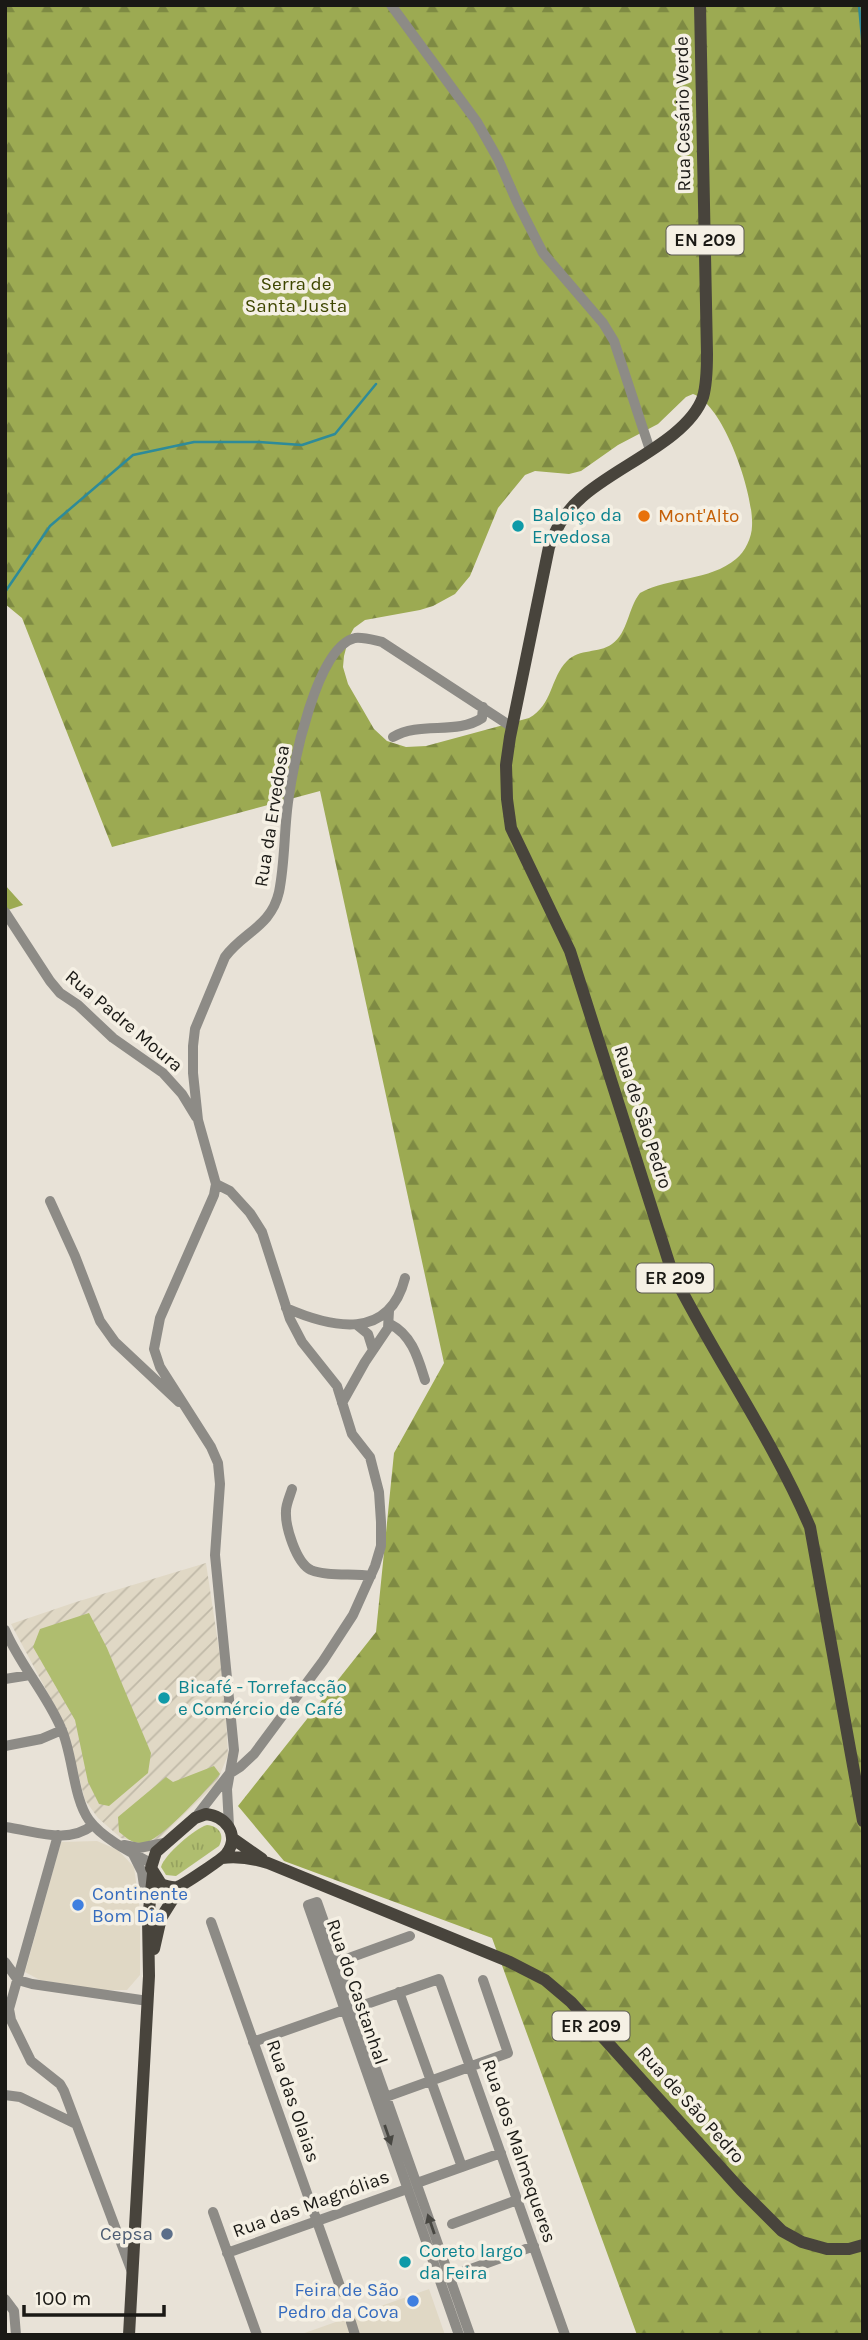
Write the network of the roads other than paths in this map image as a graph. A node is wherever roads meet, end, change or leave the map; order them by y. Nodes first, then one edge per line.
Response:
1 (391, 5) edge
2 (700, 5) edge
3 (650, 450) junction
4 (483, 707) junction
5 (514, 721) junction
6 (393, 737) dead end
7 (5, 912) edge
8 (198, 1121) junction
9 (216, 1184) junction
10 (50, 1201) dead end
11 (405, 1278) dead end
12 (286, 1308) junction
13 (389, 1311) junction
14 (390, 1324) junction
15 (357, 1325) junction
16 (373, 1350) junction
17 (425, 1380) dead end
18 (342, 1403) junction
19 (184, 1406) junction
20 (292, 1489) dead end
21 (371, 1576) junction
22 (5, 1630) edge
23 (30, 1675) junction
24 (5, 1679) edge
25 (62, 1730) junction
26 (5, 1746) edge
27 (229, 1774) junction
28 (195, 1818) junction
29 (863, 1821) edge
30 (93, 1825) junction
31 (5, 1827) edge
32 (231, 1832) junction
33 (58, 1835) junction
34 (167, 1842) junction
35 (119, 1844) junction
36 (132, 1853) junction
37 (222, 1858) junction
38 (268, 1863) junction
39 (152, 1868) junction
40 (181, 1886) junction
41 (148, 1919) junction
42 (211, 1922) dead end
43 (410, 1936) dead end
44 (5, 1962) edge
45 (338, 1962) junction
46 (149, 1976) junction
47 (18, 1980) junction
48 (483, 1980) dead end
49 (400, 1992) junction
50 (148, 2001) junction
51 (350, 2009) junction
52 (8, 2018) edge
53 (253, 2042) junction
54 (470, 2067) junction
55 (431, 2081) junction
56 (5, 2095) edge
57 (382, 2099) junction
58 (74, 2123) junction
59 (501, 2154) junction
60 (462, 2167) junction
61 (417, 2183) junction
62 (407, 2189) junction
63 (517, 2200) junction
64 (213, 2212) dead end
65 (317, 2221) junction
66 (453, 2224) dead end
67 (863, 2245) edge
68 (534, 2246) junction
69 (228, 2253) junction
70 (132, 2272) junction
71 (444, 2278) junction
72 (342, 2292) dead end
73 (5, 2298) edge
74 (351, 2322) dead end
75 (16, 2335) edge
76 (129, 2335) edge
77 (257, 2335) edge
78 (355, 2335) edge
79 (459, 2335) edge
80 (470, 2335) edge
81 (565, 2335) edge

1 - 3 street
2 - 3 main road, Rua Cesário Verde / EN 209
3 - 5 main road, Rua de São Pedro / EN 209
4 - 5 street, Rua da Ervedosa
4 - 6 street
4 - 8 street, Rua da Ervedosa
5 - 29 main road, Rua de São Pedro / ER 209
7 - 8 street, Rua Padre Moura
8 - 9 street, Rua da Ervedosa
9 - 12 street
9 - 19 street
10 - 19 street
11 - 13 street
12 - 15 street
12 - 18 street
13 - 14 street
13 - 15 street
14 - 16 street
14 - 17 street
15 - 16 street
16 - 18 street
18 - 21 street
19 - 27 street
20 - 21 street
21 - 27 street
22 - 23 street
23 - 24 street
23 - 25 street
25 - 26 street
25 - 30 street
27 - 28 street
27 - 32 street
28 - 32 main road, ER 209
28 - 34 main road
30 - 33 street
30 - 35 street
31 - 33 street
32 - 37 main road
32 - 38 main road, Rua de São Pedro / ER 209
33 - 47 street
34 - 35 street
34 - 39 main road
35 - 36 street
36 - 39 street
36 - 41 street
37 - 38 main road, Rua de São Pedro / ER 209
37 - 40 main road
38 - 67 main road, Rua de São Pedro / ER 209
39 - 40 main road
39 - 41 main road
40 - 46 main road
41 - 46 main road
42 - 53 street, Rua das Olaias
43 - 45 street
44 - 47 street
45 - 51 street, Rua do Castanhal
45 - 51 street, Rua do Castanhal
46 - 50 main road
47 - 50 street
47 - 52 street
48 - 54 street
49 - 51 street
49 - 54 street, Rua dos Malmequeres
49 - 55 street
50 - 70 main road
51 - 53 street
51 - 57 street, Rua do Castanhal
52 - 58 street
53 - 65 street, Rua das Olaias
54 - 55 street
54 - 59 street, Rua dos Malmequeres
55 - 57 street
55 - 60 street
56 - 58 street
57 - 61 street, Rua do Castanhal
57 -> 62 street, Rua do Castanhal
58 - 70 street
59 - 60 street
59 - 63 street, Rua dos Malmequeres
60 - 61 street
71 -> 61 street, Rua do Castanhal
62 - 65 street, Rua das Magnólias
62 - 71 street, Rua do Castanhal
63 - 66 street
63 - 68 street, Rua dos Malmequeres
64 - 69 street
65 - 69 street, Rua das Magnólias
65 - 72 street, Rua das Olaias
68 - 71 street
68 - 81 street, Rua dos Malmequeres
69 - 77 street
70 - 76 main road
71 - 79 street, Rua do Castanhal
71 - 80 street, Rua do Castanhal
73 - 75 street
74 - 78 street

